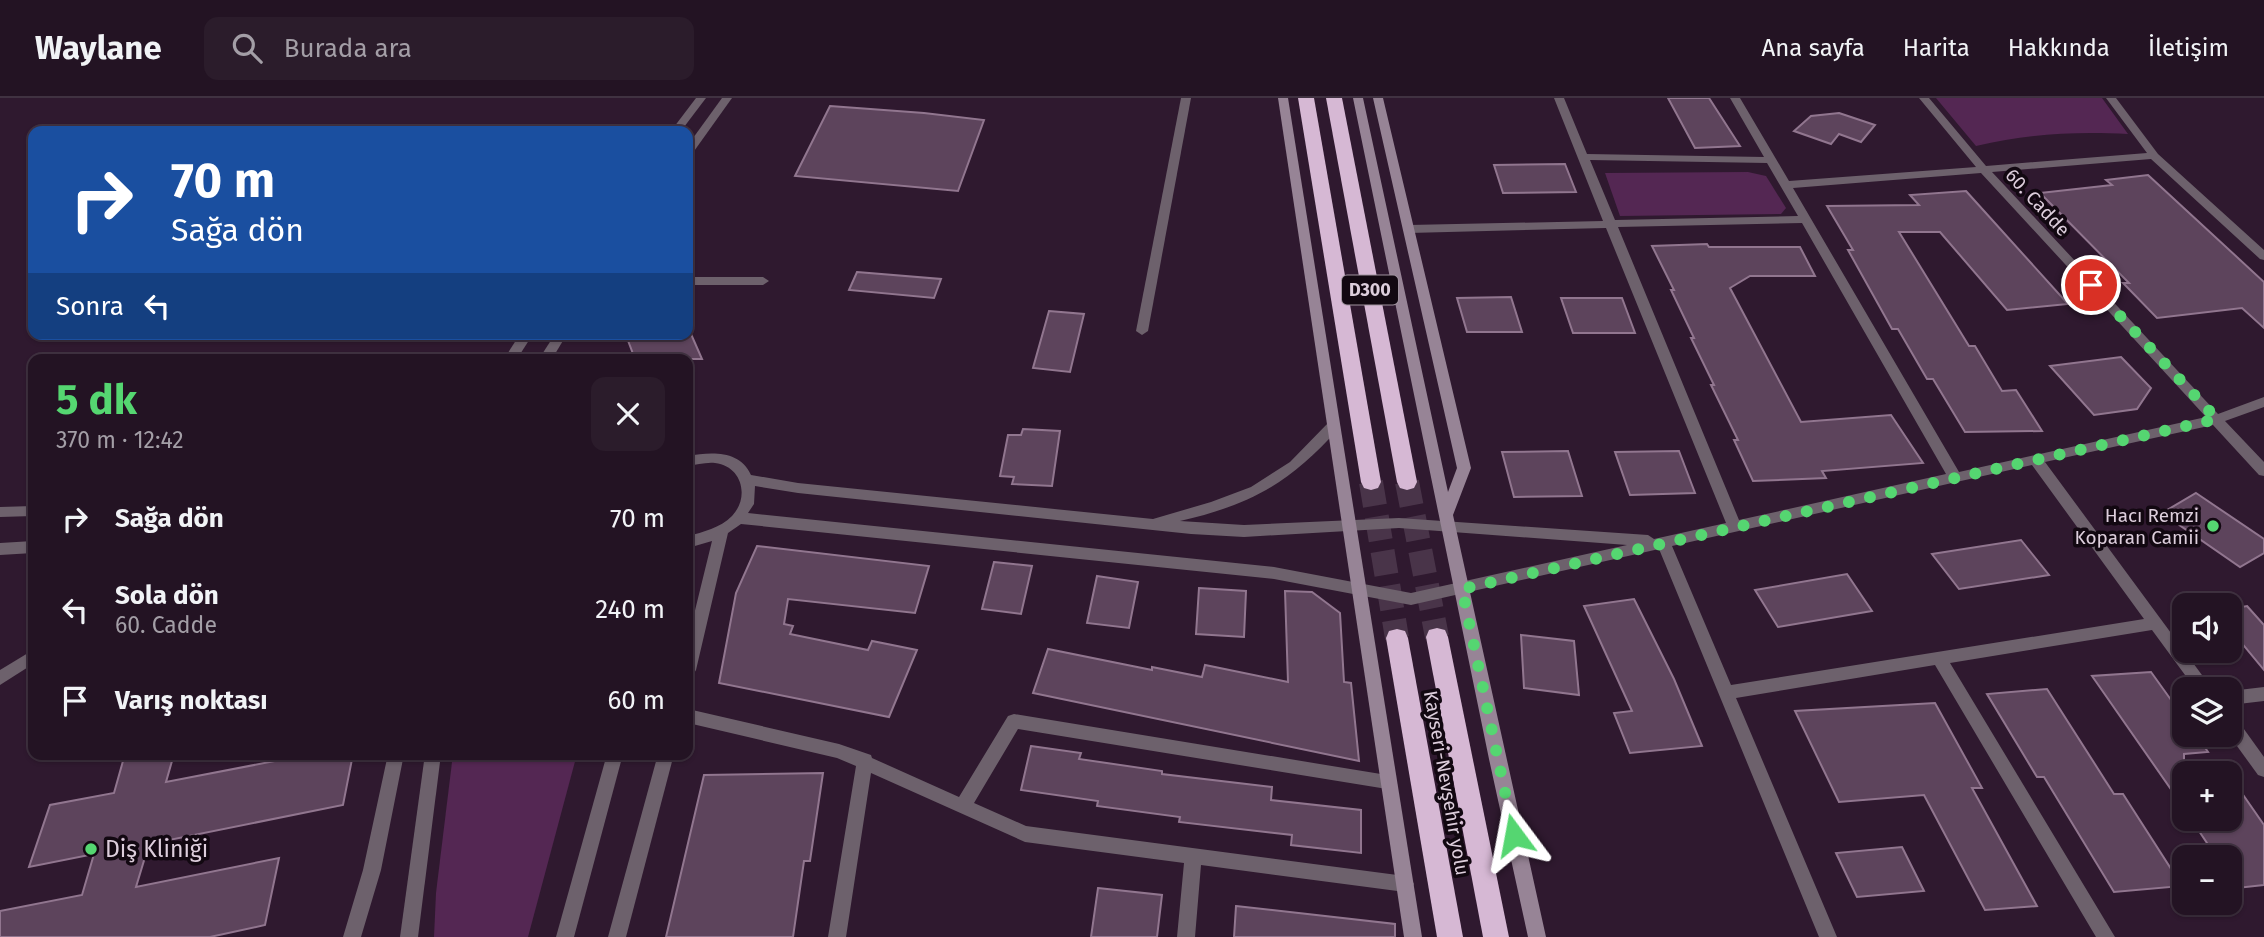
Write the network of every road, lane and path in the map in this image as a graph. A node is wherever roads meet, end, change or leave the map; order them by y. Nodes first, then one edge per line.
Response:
1 (701, 98) edge
2 (727, 98) edge
3 (1186, 98) edge
4 (1283, 98) edge
5 (1306, 98) edge
6 (1334, 98) edge
7 (1358, 98) edge
8 (1378, 98) edge
9 (1559, 98) edge
10 (1735, 98) edge
11 (1924, 98) edge
12 (2111, 98) edge
13 (680, 126) edge
14 (693, 145) edge
15 (2154, 156) junction
16 (1584, 158) junction
17 (1770, 160) junction
18 (1984, 170) junction
19 (1784, 185) junction
20 (1804, 219) junction
21 (1611, 223) junction
22 (1409, 229) junction
23 (2264, 256) edge
24 (693, 281) edge
25 (763, 281) dead end
26 (1142, 331) dead end
27 (2264, 402) edge
28 (2217, 419) junction
29 (1333, 426) junction
30 (2035, 459) junction
31 (693, 461) edge
32 (2264, 471) edge
33 (1955, 477) junction
34 (749, 480) junction
35 (1371, 482) tunnel mouth
36 (1407, 482) tunnel mouth
37 (28, 511) edge
38 (0, 512) edge
39 (739, 518) junction
40 (1447, 522) junction
41 (1143, 525) junction
42 (1349, 526) junction
43 (1734, 526) junction
44 (721, 532) junction
45 (693, 540) edge
46 (1663, 542) junction
47 (28, 547) edge
48 (0, 549) edge
49 (1358, 587) junction
50 (1462, 589) junction
51 (2156, 623) junction
52 (1397, 638) tunnel mouth
53 (1437, 638) tunnel mouth
54 (693, 649) edge
55 (1939, 658) junction
56 (28, 659) edge
57 (2195, 677) edge
58 (0, 678) edge
59 (1726, 693) junction
60 (2264, 694) edge
61 (2242, 697) edge
62 (693, 717) edge
63 (2242, 740) edge
64 (395, 760) edge
65 (432, 760) edge
66 (613, 760) edge
67 (664, 760) edge
68 (865, 760) junction
69 (2264, 770) edge
70 (1387, 782) junction
71 (962, 806) junction
72 (1193, 858) junction
73 (1405, 884) junction
74 (352, 937) edge
75 (409, 937) edge
76 (565, 937) edge
77 (617, 937) edge
78 (837, 937) edge
79 (1186, 937) edge
80 (1413, 937) edge
81 (1450, 937) edge
82 (1496, 937) edge
83 (1537, 937) edge
84 (1828, 937) edge
85 (2106, 937) edge

1 - 13 street
2 - 14 street
3 - 26 street
4 - 29 street
5 - 35 highway, D300
6 - 36 highway, D300
7 - 40 street
8 - 22 street
9 - 16 street
10 - 17 street
11 - 18 street, 60. Cadde
12 - 15 street
15 - 18 street
15 - 23 street
16 - 17 street
16 - 21 street
17 - 19 street
18 - 19 street
18 - 28 street, 60. Cadde
19 - 20 street
20 - 21 street
20 - 33 street
21 - 22 street
21 - 43 street
22 - 40 street
24 - 25 street
27 - 28 street
28 - 30 street
28 - 32 street, 60. Cadde
29 - 41 street
29 - 42 street
30 - 33 street
30 - 51 street
31 - 34 street
33 - 43 street
34 - 39 street
34 - 41 street
37 - 38 street
39 - 44 street
39 - 49 street
40 - 42 street
40 - 46 street
40 - 50 street
41 - 42 street
42 - 49 street
43 - 46 street
44 - 45 street
44 - 54 street
46 - 50 street
46 - 59 street
47 - 48 street
49 - 50 street
49 - 70 street
50 - 83 street
51 - 55 street
51 - 57 street
52 - 81 highway, Kayseri-Nevşehir yolu
53 - 82 highway, Kayseri-Nevşehir yolu
55 - 59 street
55 - 85 street
56 - 58 street
59 - 84 street
60 - 61 street
62 - 68 street
63 - 69 street
64 - 74 street
65 - 75 street
66 - 76 street
67 - 77 street
68 - 71 street
68 - 78 street
70 - 71 street
70 - 73 street
71 - 72 street
72 - 73 street
72 - 79 street
73 - 80 street

